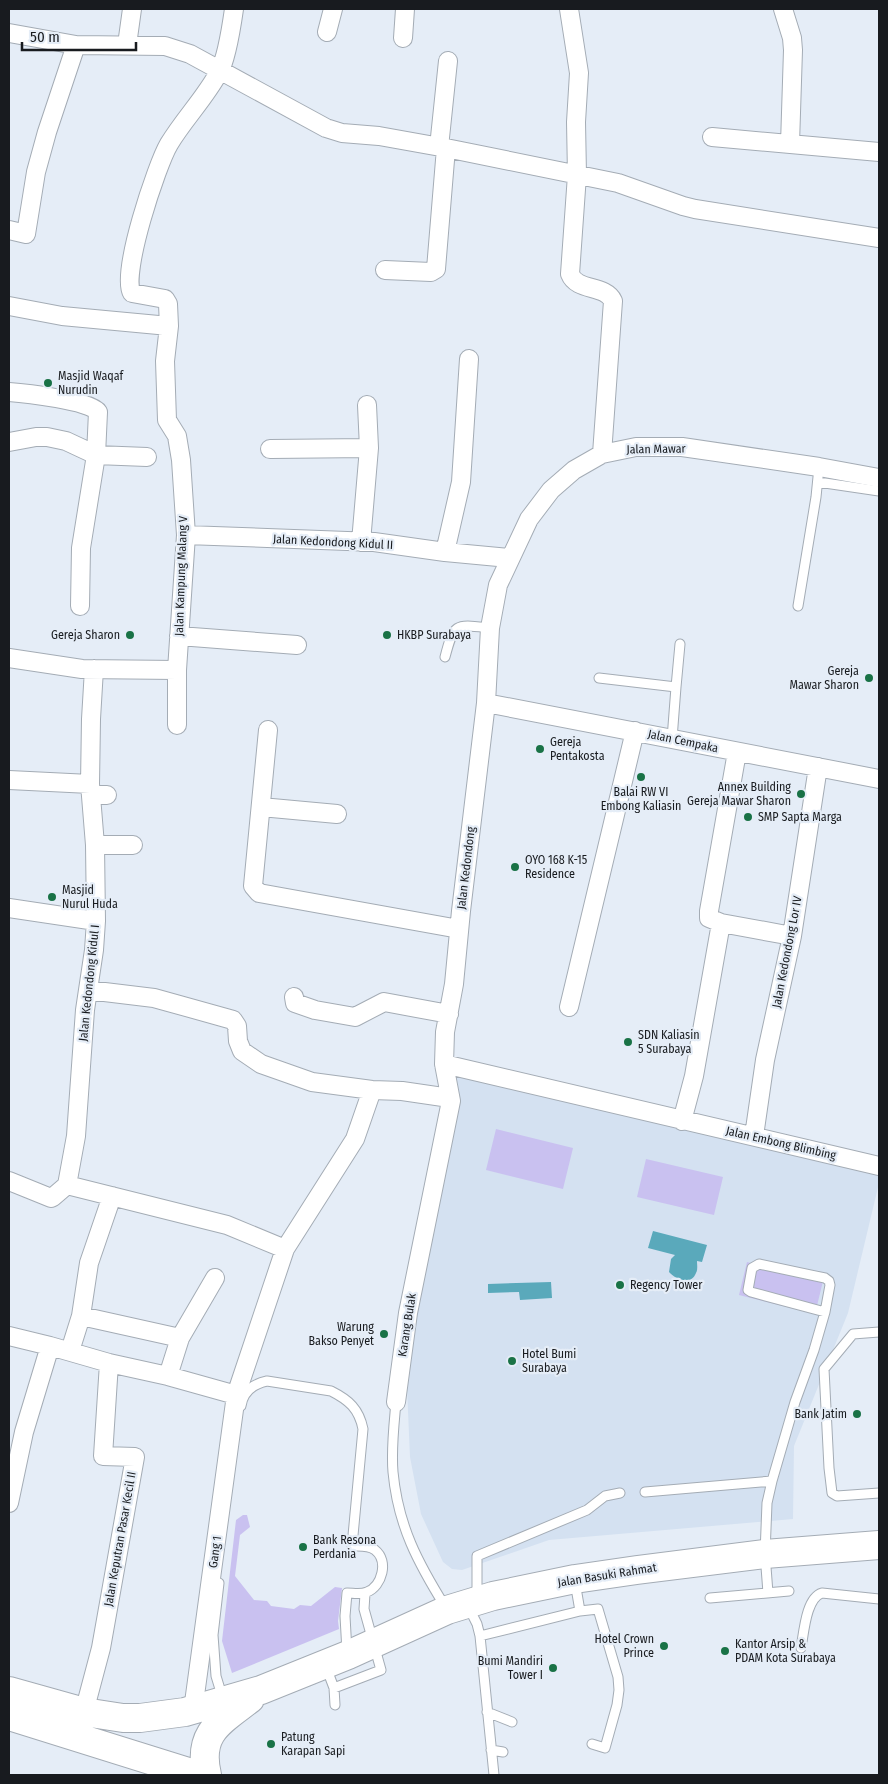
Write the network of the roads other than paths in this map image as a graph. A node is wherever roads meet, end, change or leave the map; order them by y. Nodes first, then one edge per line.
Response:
1 (132, 9) edge
2 (234, 9) edge
3 (333, 9) edge
4 (405, 9) edge
5 (569, 9) edge
6 (783, 9) edge
7 (327, 32) dead end
8 (9, 33) edge
9 (403, 38) dead end
10 (76, 45) junction
11 (127, 45) junction
12 (448, 61) dead end
13 (220, 70) junction
14 (712, 137) dead end
15 (790, 144) junction
16 (443, 148) junction
17 (879, 152) edge
18 (577, 174) junction
19 (17, 232) edge
20 (879, 238) edge
21 (385, 270) dead end
22 (9, 306) edge
23 (169, 326) junction
24 (468, 359) dead end
25 (9, 392) edge
26 (367, 405) dead end
27 (9, 442) edge
28 (369, 448) junction
29 (270, 449) dead end
30 (602, 454) junction
31 (96, 455) junction
32 (147, 457) dead end
33 (818, 475) junction
34 (879, 478) edge
35 (879, 491) edge
36 (186, 535) junction
37 (360, 542) junction
38 (446, 552) junction
39 (509, 558) junction
40 (80, 606) dead end
41 (798, 606) dead end
42 (490, 628) junction
43 (179, 636) junction
44 (680, 644) dead end
45 (298, 645) dead end
46 (445, 657) dead end
47 (9, 658) edge
48 (94, 669) junction
49 (177, 670) junction
50 (599, 678) dead end
51 (676, 687) junction
52 (486, 703) junction
53 (177, 725) dead end
54 (268, 730) dead end
55 (635, 731) junction
56 (672, 739) junction
57 (737, 752) junction
58 (818, 767) junction
59 (879, 779) edge
60 (9, 780) edge
61 (96, 791) junction
62 (261, 807) junction
63 (337, 814) dead end
64 (133, 844) dead end
65 (95, 845) junction
66 (9, 908) edge
67 (96, 921) junction
68 (722, 923) junction
69 (459, 929) junction
70 (792, 936) junction
71 (88, 990) junction
72 (294, 997) dead end
73 (568, 1007) dead end
74 (448, 1014) junction
75 (445, 1032) joint
76 (444, 1064) junction
77 (372, 1090) junction
78 (448, 1090) junction
79 (682, 1121) junction
80 (754, 1136) junction
81 (879, 1166) edge
82 (9, 1181) edge
83 (67, 1185) junction
84 (112, 1196) junction
85 (285, 1249) junction
86 (215, 1278) dead end
87 (825, 1312) junction
88 (81, 1316) junction
89 (879, 1332) edge
90 (9, 1336) edge
91 (180, 1338) junction
92 (50, 1346) junction
93 (70, 1352) junction
94 (109, 1363) junction
95 (168, 1376) junction
96 (236, 1395) junction
97 (396, 1402) joint
98 (772, 1481) junction
99 (644, 1492) dead end
100 (620, 1493) dead end
101 (879, 1494) edge
102 (9, 1502) edge
103 (879, 1545) edge
104 (765, 1554) junction
105 (575, 1579) junction
106 (789, 1591) dead end
107 (768, 1592) junction
108 (364, 1594) junction
109 (710, 1598) dead end
110 (879, 1599) edge
111 (463, 1605) junction
112 (580, 1611) junction
113 (480, 1636) junction
114 (373, 1643) junction
115 (801, 1648) dead end
116 (335, 1669) junction
117 (261, 1690) junction
118 (9, 1691) edge
119 (224, 1701) junction
120 (335, 1705) dead end
121 (193, 1710) junction
122 (84, 1712) junction
123 (487, 1712) junction
124 (9, 1716) edge
125 (512, 1722) dead end
126 (592, 1744) dead end
127 (491, 1750) junction
128 (502, 1752) dead end
129 (170, 1771) edge
130 (198, 1775) edge
131 (207, 1775) edge
132 (494, 1775) edge

1 - 11 street
2 - 13 street, Jalan Kampung Malang V
3 - 7 street
4 - 9 street
5 - 18 street
6 - 15 street
8 - 10 street
10 - 11 street
10 - 19 street
11 - 13 street
12 - 16 street
13 - 16 street
13 - 23 street, Jalan Kampung Malang V
14 - 15 street
15 - 17 street
16 - 18 street
16 - 21 street
18 - 20 street
18 - 30 street
22 - 23 street
23 - 36 street, Jalan Kampung Malang V
24 - 38 street
25 - 31 street
26 - 28 street
27 - 31 street
28 - 29 street
28 - 37 street
30 - 33 street, Jalan Mawar
30 - 39 street, Jalan Mawar
31 - 32 street
31 - 40 street
33 - 34 street, Jalan Mawar
33 - 35 lane
33 - 41 lane
36 - 37 street, Jalan Kedondong Kidul II
36 - 43 street, Jalan Kampung Malang V
37 - 38 street, Jalan Kedondong Kidul II
38 - 39 street, Jalan Kedondong Kidul II
39 - 42 street, Jalan Mawar
42 - 46 lane
42 - 52 street, Jalan Mawar
43 - 45 street
43 - 49 street, Jalan Kampung Malang V
44 - 51 lane
47 - 48 street
48 - 49 street
48 - 61 street, Jalan Kedondong Kidul I
49 - 53 street, Jalan Kampung Malang V
50 - 51 lane
51 - 56 lane
52 - 55 street, Jalan Cempaka
52 - 69 street, Jalan Kedondong
54 - 62 street
55 - 56 street, Jalan Cempaka
55 - 73 street
56 - 57 street, Jalan Cempaka
57 - 58 street, Jalan Cempaka
57 - 68 street
58 - 59 street, Jalan Cempaka
58 - 70 street, Jalan Kedondong Lor IV
60 - 61 street
61 - 65 street, Jalan Kedondong Kidul I
62 - 63 street
62 - 69 street
64 - 65 street
65 - 67 street, Jalan Kedondong Kidul I
66 - 67 street
67 - 71 street, Jalan Kedondong Kidul I
68 - 70 street
68 - 79 street
69 - 74 street, Jalan Kedondong
70 - 80 street, Jalan Kedondong Lor IV
71 - 77 street
71 - 83 street, Jalan Kedondong Kidul I
72 - 74 street
74 - 75 street, Jalan Kedondong
75 - 76 street, Karang Bulak
76 - 78 street, Karang Bulak
76 - 79 street, Jalan Embong Blimbing
77 - 78 street
77 - 85 street, Gang 1
78 - 97 street, Karang Bulak
79 - 80 street, Jalan Embong Blimbing
80 - 81 street, Jalan Embong Blimbing
82 - 83 street
83 - 84 street
84 - 85 street
84 - 88 street
85 - 96 street, Gang 1
86 - 91 street
87 - 87 lane
87 - 98 lane
88 - 91 street
88 - 93 street
89 - 101 lane
90 - 92 street
91 - 95 street
92 - 93 street
92 - 102 street
93 - 94 street
94 - 95 street
94 - 122 street, Jalan Keputran Pasar Kecil II
95 - 96 street
96 - 121 street, Gang 1
97 - 111 lane, Karang Bulak
98 - 99 lane
98 - 104 lane
100 - 111 lane
103 - 104 main road, Jalan Basuki Rahmat
104 - 105 main road, Jalan Basuki Rahmat
104 - 107 lane
105 - 111 main road, Jalan Basuki Rahmat
105 - 112 lane
106 - 107 lane
107 - 109 lane
108 - 114 lane
108 - 116 lane
108 - 119 lane
110 - 115 lane
111 - 113 lane, Karang Bulak
111 - 114 main road, Jalan Basuki Rahmat
112 - 113 lane
112 - 126 lane
113 - 123 lane, Karang Bulak
114 - 116 main road, Jalan Basuki Rahmat
114 - 116 lane
116 - 117 main road, Jalan Basuki Rahmat
116 - 120 lane
117 - 119 main road
117 - 131 main road
118 - 122 main road
119 - 121 main road
121 - 122 main road
123 - 125 lane
123 - 127 lane, Karang Bulak
124 - 129 main road
127 - 128 lane
127 - 132 lane, Karang Bulak
129 - 130 main road

